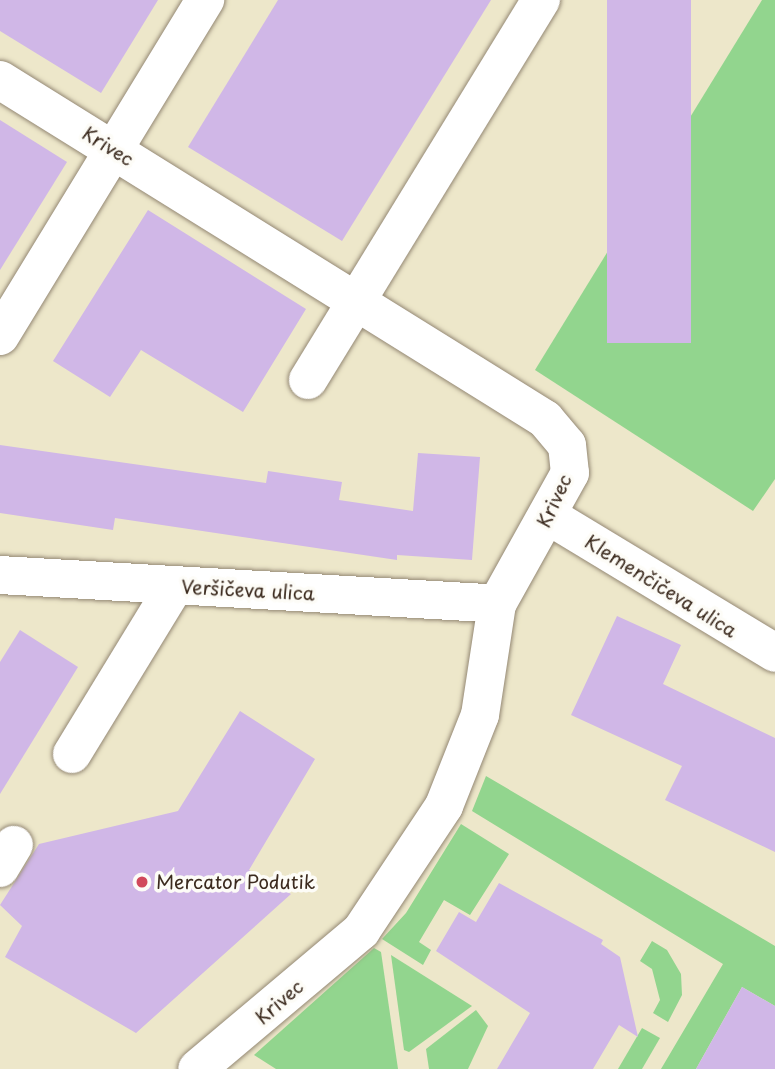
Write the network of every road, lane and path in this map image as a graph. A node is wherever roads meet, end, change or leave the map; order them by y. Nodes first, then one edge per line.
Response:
1 (205, 0) edge
2 (541, 0) edge
3 (0, 80) edge
4 (114, 149) junction
5 (358, 301) junction
6 (0, 336) edge
7 (308, 380) dead end
8 (549, 516) junction
9 (0, 575) edge
10 (174, 587) junction
11 (497, 604) junction
12 (775, 653) edge
13 (72, 754) dead end
14 (197, 1069) edge

1 - 4 street
2 - 5 street
3 - 4 street, Krivec
4 - 5 street, Krivec
4 - 6 street
5 - 7 street
5 - 8 street, Krivec
8 - 11 street, Krivec
8 - 12 street, Klemenčičeva ulica
9 - 10 street, Veršičeva ulica
10 - 11 street, Veršičeva ulica
10 - 13 street
11 - 14 street, Krivec

